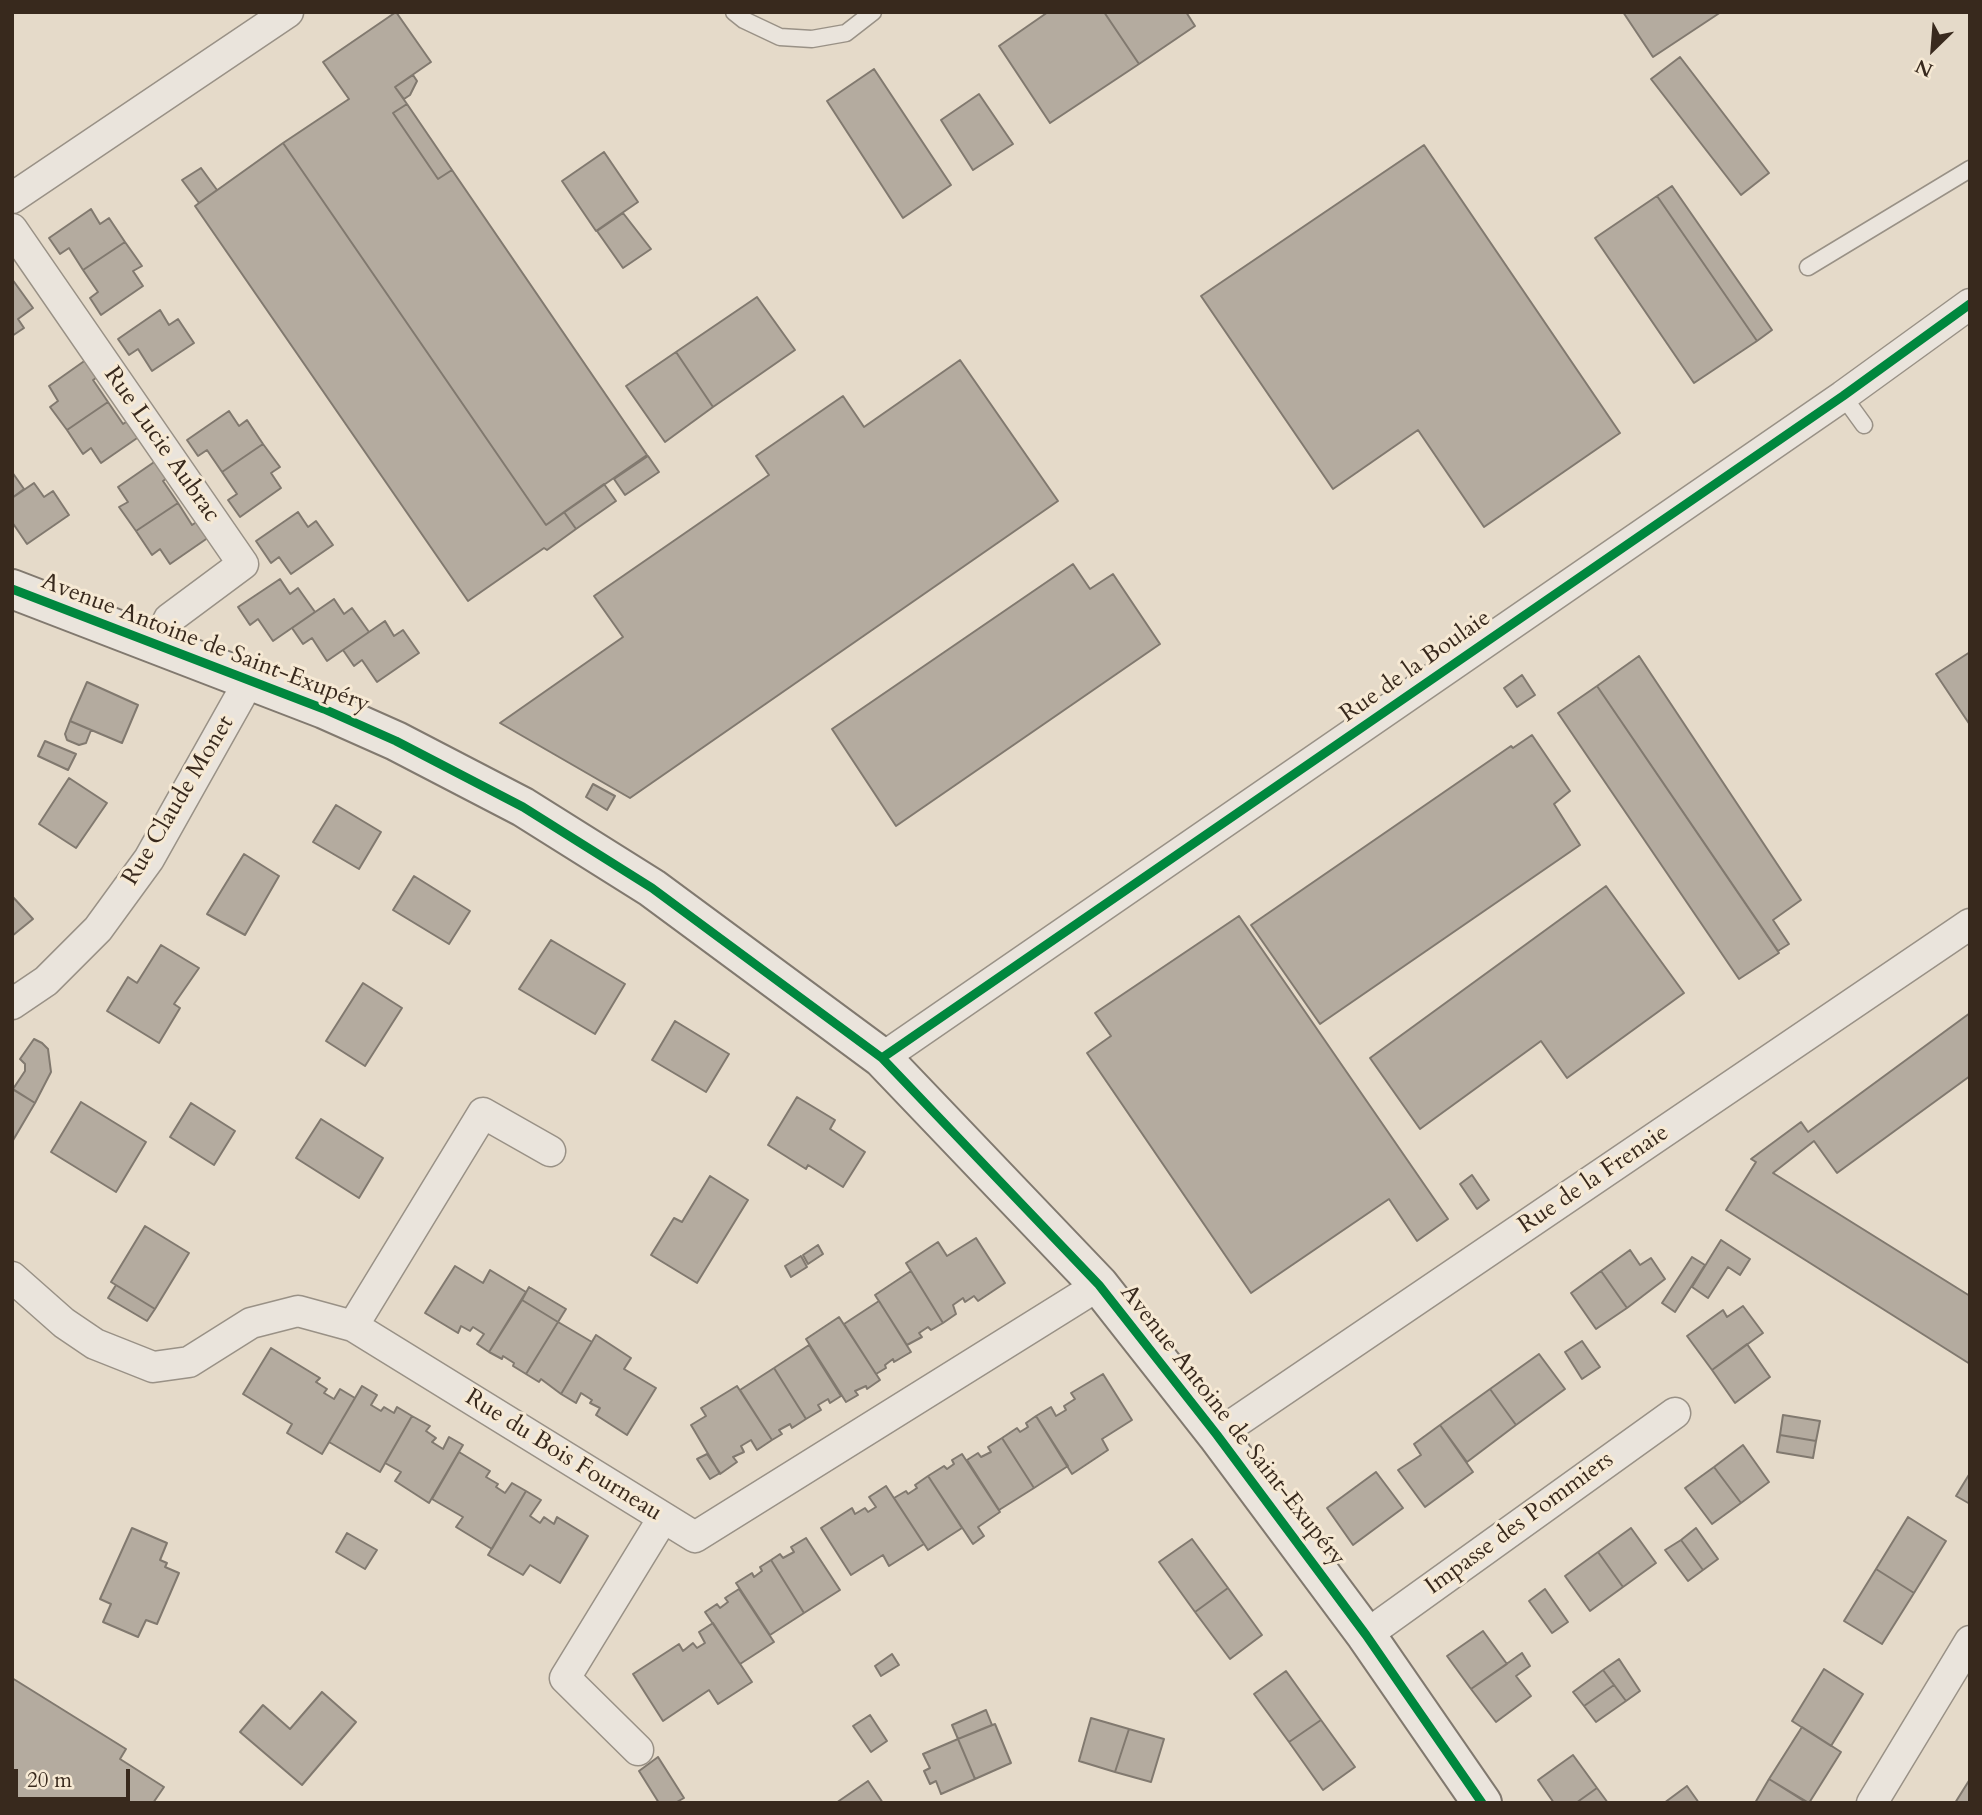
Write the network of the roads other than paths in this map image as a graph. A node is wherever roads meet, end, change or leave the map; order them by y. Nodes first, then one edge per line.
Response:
1 (288, 12) edge
2 (734, 12) edge
3 (873, 12) edge
4 (1970, 169) edge
5 (12, 198) edge
6 (12, 229) edge
7 (1808, 267) dead end
8 (1970, 304) edge
9 (1843, 396) junction
10 (1864, 425) dead end
11 (12, 589) edge
12 (158, 644) junction
13 (248, 679) junction
14 (1970, 924) edge
15 (12, 1004) edge
16 (881, 1059) junction
17 (550, 1151) dead end
18 (12, 1278) edge
19 (1099, 1285) junction
20 (353, 1326) junction
21 (1675, 1413) dead end
22 (1217, 1435) junction
23 (663, 1518) junction
24 (1366, 1635) junction
25 (1970, 1642) edge
26 (638, 1750) dead end
27 (1482, 1803) edge
28 (1872, 1803) edge

1 - 5 street
2 - 3 lane
4 - 7 lane
6 - 12 street, Rue Lucie Aubrac
8 - 9 street, Rue de la Boulaie
9 - 10 lane
9 - 16 street, Rue de la Boulaie
11 - 12 street, Avenue Antoine de Saint-Exupéry
12 - 13 street, Avenue Antoine de Saint-Exupéry
13 - 15 street, Rue Claude Monet
13 - 16 street, Avenue Antoine de Saint-Exupéry
14 - 22 street, Rue de la Frenaie
16 - 19 street, Avenue Antoine de Saint-Exupéry
17 - 20 street
18 - 20 street, Rue du Bois Fourneau
19 - 22 street, Avenue Antoine de Saint-Exupéry
19 - 23 street, Rue du Bois Fourneau
20 - 23 street, Rue du Bois Fourneau
21 - 24 street, Impasse des Pommiers
22 - 24 street, Avenue Antoine de Saint-Exupéry
23 - 26 street
24 - 27 street, Avenue Antoine de Saint-Exupéry
25 - 28 street

